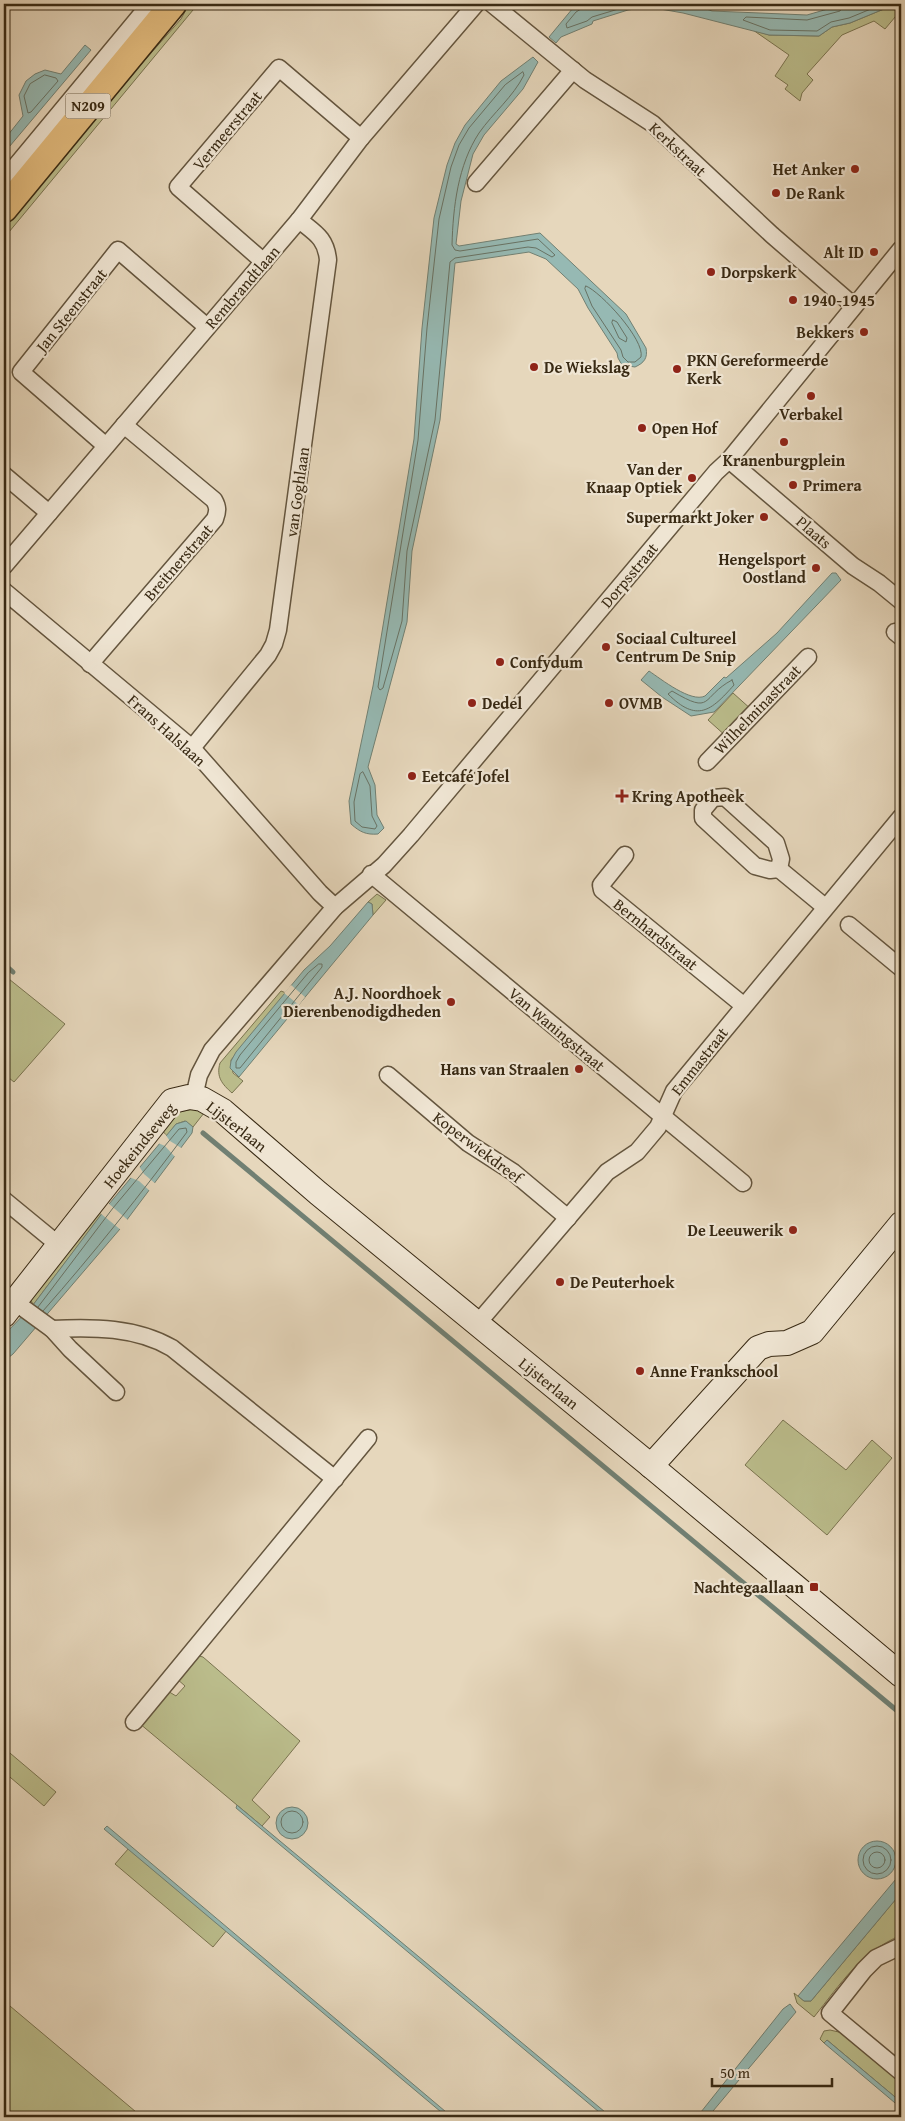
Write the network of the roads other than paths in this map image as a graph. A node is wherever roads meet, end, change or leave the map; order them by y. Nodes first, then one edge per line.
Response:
1 (150, 4) edge
2 (173, 4) edge
3 (476, 4) edge
4 (492, 4) edge
5 (573, 70) junction
6 (361, 138) junction
7 (4, 180) edge
8 (476, 183) dead end
9 (4, 209) edge
10 (299, 220) junction
11 (901, 250) edge
12 (264, 262) junction
13 (854, 306) junction
14 (207, 327) junction
15 (124, 425) junction
16 (106, 446) junction
17 (729, 460) junction
18 (4, 475) edge
19 (49, 513) junction
20 (4, 566) edge
21 (4, 591) edge
22 (901, 601) edge
23 (808, 657) dead end
24 (90, 664) junction
25 (192, 748) junction
26 (707, 762) dead end
27 (901, 817) edge
28 (625, 855) dead end
29 (779, 869) junction
30 (371, 874) junction
31 (335, 907) junction
32 (825, 907) junction
33 (849, 926) dead end
34 (901, 968) edge
35 (743, 1006) junction
36 (388, 1075) dead end
37 (194, 1097) junction
38 (664, 1118) junction
39 (744, 1183) dead end
40 (4, 1200) edge
41 (568, 1218) junction
42 (901, 1224) edge
43 (60, 1246) junction
44 (14, 1308) edge
45 (477, 1324) junction
46 (48, 1326) junction
47 (116, 1392) dead end
48 (368, 1438) dead end
49 (652, 1466) junction
50 (335, 1479) junction
51 (901, 1675) edge
52 (134, 1722) dead end
53 (901, 1946) edge
54 (901, 2072) edge

1 - 7 street
2 - 9 main road, N209
3 - 6 street, Rembrandtlaan
4 - 5 street, Kerkstraat
5 - 8 street
5 - 13 street, Kerkstraat
6 - 10 street, Rembrandtlaan
6 - 12 street, Vermeerstraat
10 - 12 street, Rembrandtlaan
10 - 25 street, van Goghlaan
11 - 13 street, Dorpsstraat
12 - 14 street, Rembrandtlaan
13 - 17 street, Dorpsstraat
14 - 15 street, Rembrandtlaan
14 - 16 street, Jan Steenstraat
15 - 16 street, Rembrandtlaan
15 - 24 street, Breitnerstraat
16 - 19 street, Rembrandtlaan
17 - 22 street, Plaats
17 - 30 street, Dorpsstraat
18 - 19 street
19 - 20 street, Rembrandtlaan
21 - 24 street, Frans Halslaan
23 - 26 street, Wilhelminastraat
24 - 25 street, Frans Halslaan
25 - 31 street, Frans Halslaan
27 - 32 street, Emmastraat
28 - 35 street, Bernhardstraat
29 - 29 street
29 - 32 street
30 - 31 street, Hoekeindseweg
30 - 38 street, Van Waningstraat
31 - 37 street, Hoekeindseweg
32 - 35 street, Emmastraat
33 - 34 street
35 - 38 street, Emmastraat
36 - 41 street, Koperwiekdreef
37 - 43 street, Hoekeindseweg
37 - 45 street, Lijsterlaan
38 - 39 street, Van Waningstraat
38 - 41 street, Emmastraat
40 - 43 street
41 - 45 street, Emmastraat
42 - 49 street
43 - 44 street, Hoekeindseweg
44 - 46 street
45 - 49 street, Lijsterlaan
46 - 47 street
46 - 50 street
48 - 50 street
49 - 51 street, Lijsterlaan
50 - 52 street
53 - 54 street

